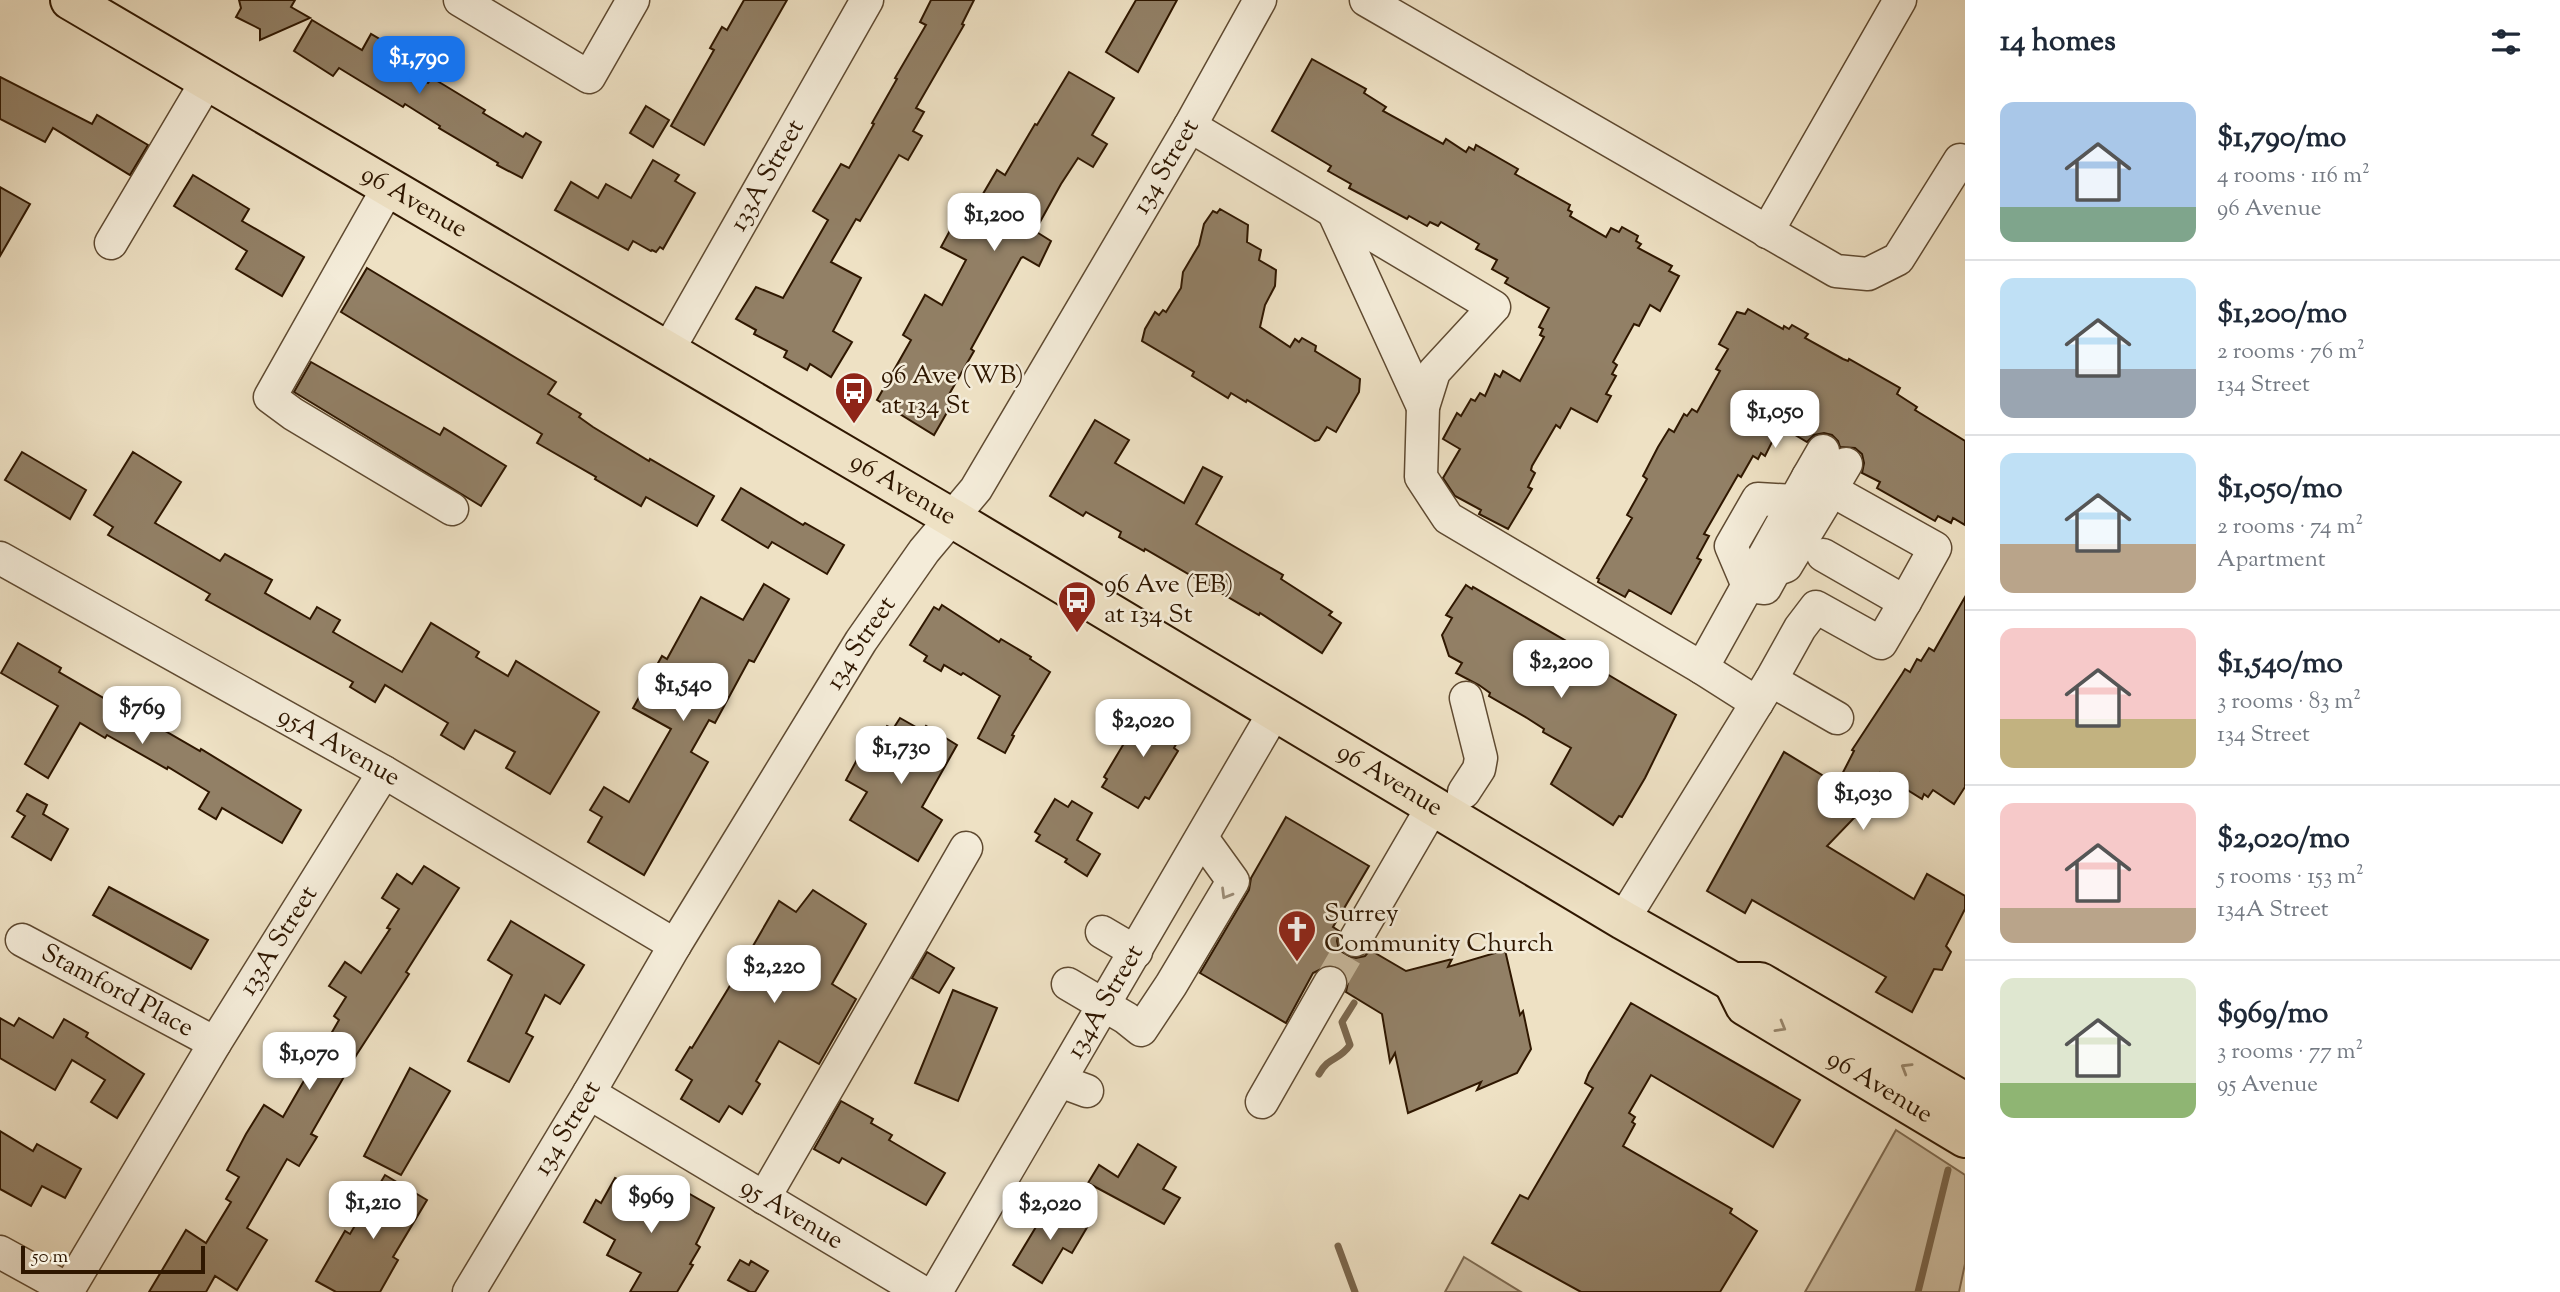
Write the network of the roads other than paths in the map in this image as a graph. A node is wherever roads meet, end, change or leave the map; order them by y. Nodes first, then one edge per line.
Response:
1 (70, 0) edge
2 (460, 0) edge
3 (633, 0) edge
4 (867, 0) edge
5 (1260, 0) edge
6 (1366, 0) edge
7 (1900, 0) edge
8 (207, 81) junction
9 (1189, 126) junction
10 (1965, 163) edge
11 (388, 188) junction
12 (1334, 213) junction
13 (1768, 232) junction
14 (111, 243) dead end
15 (667, 352) junction
16 (1423, 407) junction
17 (1821, 480) junction
18 (452, 509) dead end
19 (953, 518) junction
20 (1823, 555) dead end
21 (0, 558) edge
22 (1786, 566) junction
23 (1748, 586) junction
24 (1905, 602) junction
25 (1800, 628) junction
26 (1702, 668) junction
27 (1764, 691) junction
28 (1466, 698) dead end
29 (1275, 711) junction
30 (1837, 718) dead end
31 (384, 772) junction
32 (1449, 799) junction
33 (1202, 838) junction
34 (965, 848) dead end
35 (1623, 920) junction
36 (1102, 932) dead end
37 (22, 940) dead end
38 (1355, 940) tunnel mouth
39 (675, 945) junction
40 (1136, 952) junction
41 (1732, 982) junction
42 (1330, 983) tunnel mouth
43 (1068, 984) dead end
44 (1105, 1006) junction
45 (215, 1043) junction
46 (589, 1093) junction
47 (1262, 1102) dead end
48 (1965, 1102) edge
49 (1965, 1138) edge
50 (764, 1198) junction
51 (0, 1252) edge
52 (68, 1291) edge
53 (469, 1292) edge
54 (922, 1292) edge
55 (936, 1292) edge

1 - 8 main road, 96 Avenue
2 - 3 street
4 - 15 street, 133A Street
5 - 9 street, 134 Street
6 - 13 street
7 - 13 street
8 - 11 main road, 96 Avenue
8 - 14 street
9 - 12 street
9 - 19 street, 134 Street
10 - 13 street
11 - 15 main road, 96 Avenue
11 - 18 street
12 - 16 street
12 - 16 street
15 - 19 main road, 96 Avenue
16 - 26 street
17 - 22 street
17 - 23 street
17 - 24 street
19 - 29 main road, 96 Avenue
19 - 39 street, 134 Street
20 - 24 street
21 - 31 street, 95A Avenue
22 - 23 street
22 - 25 street
23 - 26 street
24 - 25 street
25 - 27 street
26 - 27 street
27 - 30 street
27 - 35 street
28 - 32 street
29 - 32 main road, 96 Avenue
29 - 33 street, 134A Street
31 - 39 street, 95A Avenue
31 - 45 street, 133A Street
32 - 35 main road, 96 Avenue
32 - 38 street
33 - 40 street, 134A Street
33 -> 44 street
34 - 50 street
35 - 41 main road, 96 Avenue
36 - 40 street
37 - 45 street, Stamford Place
39 - 46 street, 134 Street
40 - 44 street, 134A Street
48 -> 41 main road, 96 Avenue
41 -> 49 main road, 96 Avenue
42 - 47 street
43 - 44 street
44 - 55 street, 134A Street
45 - 52 street, 133A Street
46 - 50 street, 95 Avenue
46 - 53 street, 134 Street
50 - 54 street, 95 Avenue
51 - 52 street

